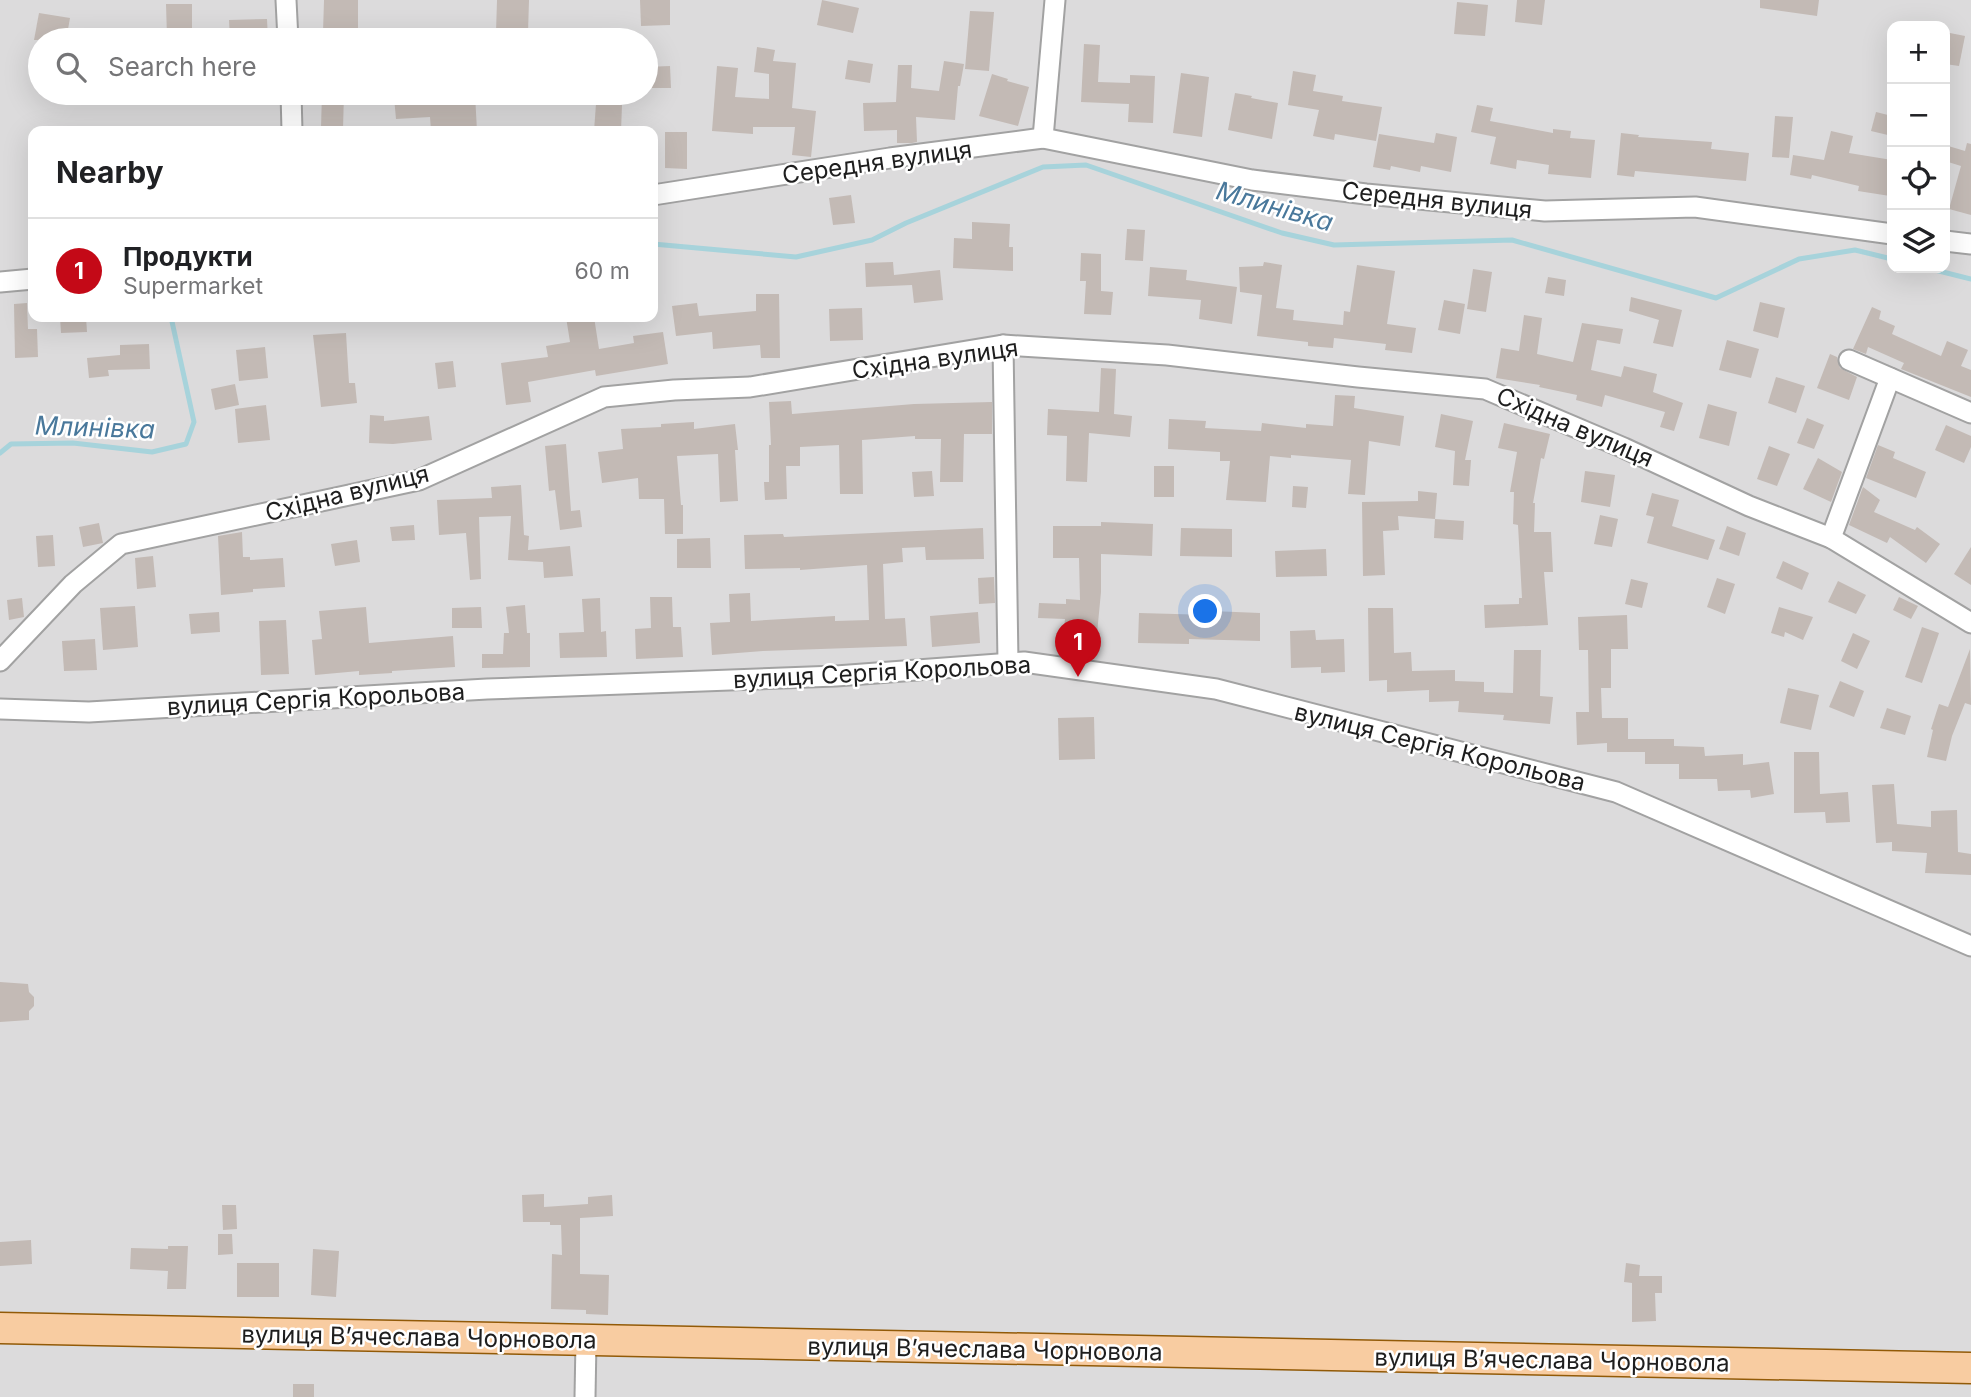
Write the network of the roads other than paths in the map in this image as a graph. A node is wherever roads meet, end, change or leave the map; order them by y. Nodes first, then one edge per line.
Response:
1 (286, 0) edge
2 (1055, 0) edge
3 (287, 28) edge
4 (291, 105) edge
5 (292, 126) edge
6 (1043, 138) junction
7 (658, 194) edge
8 (1887, 233) edge
9 (1950, 242) edge
10 (1971, 244) edge
11 (28, 279) edge
12 (0, 282) edge
13 (1003, 345) junction
14 (1849, 360) dead end
15 (1890, 378) junction
16 (1971, 413) edge
17 (1831, 538) junction
18 (1971, 623) edge
19 (0, 661) edge
20 (1008, 662) junction
21 (0, 709) edge
22 (1971, 946) edge
23 (0, 1328) edge
24 (586, 1340) junction
25 (1971, 1368) edge
26 (585, 1397) edge

1 - 3 street
2 - 6 street
4 - 5 street
6 - 7 street, Середня вулиця
6 - 8 street, Середня вулиця
9 - 10 street
11 - 12 street
13 - 17 street, Східна вулиця
13 - 19 street, Східна вулиця
13 - 20 street
14 - 15 street
15 - 16 street
15 - 17 street
17 - 18 street, Східна вулиця
20 - 21 street, вулиця Сергія Корольова
20 - 22 street, вулиця Сергія Корольова
23 - 24 main road, вулиця Вʼячеслава Чорновола
24 - 25 main road, вулиця Вʼячеслава Чорновола
24 - 26 street

